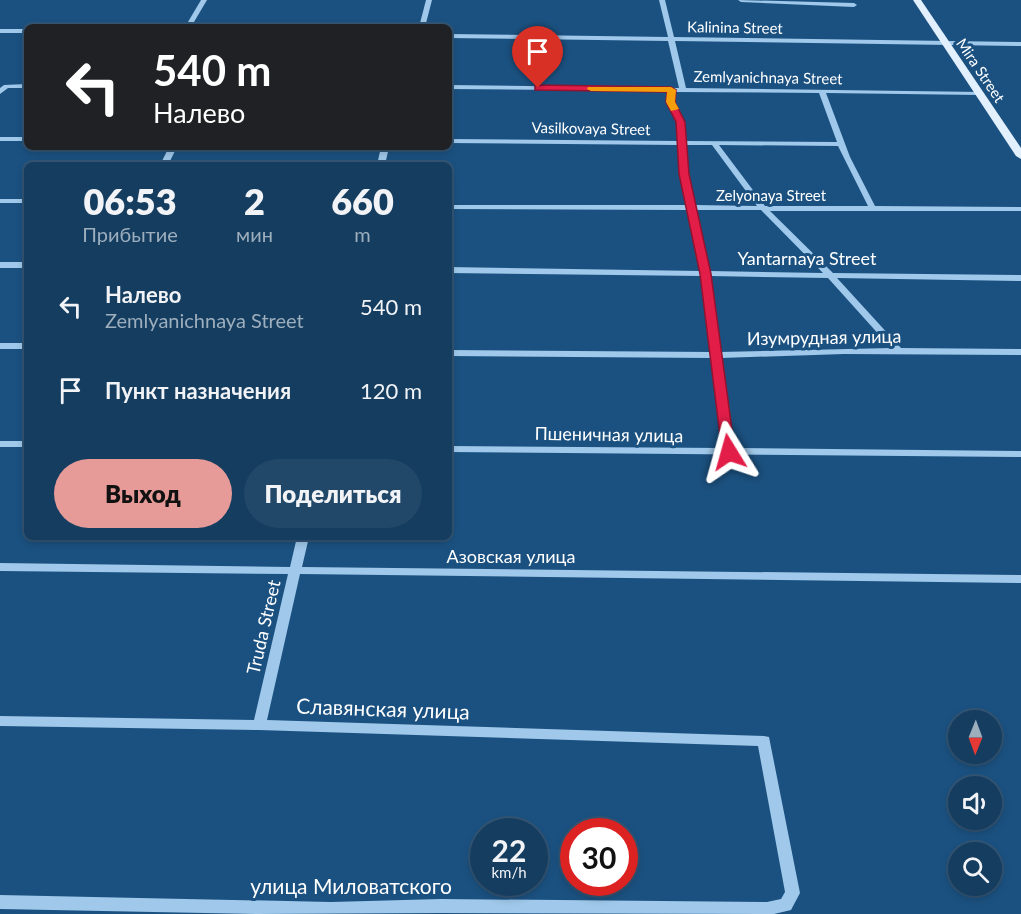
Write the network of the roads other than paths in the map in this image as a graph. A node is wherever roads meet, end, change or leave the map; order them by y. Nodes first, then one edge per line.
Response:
1 (204, 0) edge
2 (429, 0) edge
3 (662, 0) edge
4 (741, 0) edge
5 (917, 0) edge
6 (854, 5) dead end
7 (190, 24) edge
8 (424, 24) edge
9 (0, 31) edge
10 (24, 31) edge
11 (452, 36) edge
12 (671, 40) junction
13 (946, 43) junction
14 (1021, 44) edge
15 (24, 86) edge
16 (452, 87) edge
17 (671, 90) junction
18 (683, 90) junction
19 (822, 91) junction
20 (0, 92) edge
21 (979, 93) junction
22 (0, 139) edge
23 (24, 139) edge
24 (452, 141) edge
25 (683, 143) junction
26 (714, 143) junction
27 (842, 144) junction
28 (1021, 156) edge
29 (0, 201) edge
30 (24, 201) edge
31 (452, 207) edge
32 (691, 208) junction
33 (763, 208) junction
34 (873, 209) junction
35 (1021, 209) edge
36 (0, 265) edge
37 (24, 266) edge
38 (452, 270) edge
39 (705, 274) junction
40 (829, 274) junction
41 (1021, 278) edge
42 (0, 346) edge
43 (24, 346) edge
44 (452, 352) edge
45 (899, 352) junction
46 (1021, 352) edge
47 (715, 356) junction
48 (0, 444) edge
49 (24, 444) edge
50 (452, 449) edge
51 (729, 452) junction
52 (1021, 454) edge
53 (302, 540) edge
54 (0, 567) edge
55 (294, 572) junction
56 (1021, 579) edge
57 (0, 721) edge
58 (259, 725) junction
59 (764, 741) joint
60 (0, 902) edge

1 - 7 street
2 - 8 street
3 - 12 street
4 - 6 street
5 - 13 main road, Mira Street
9 - 10 street
11 - 12 street, Kalinina Street
12 - 13 street, Kalinina Street
12 - 18 street
13 - 14 street, Kalinina Street
13 - 21 main road, Mira Street
15 - 20 street
16 - 17 street, Zemlyanichnaya Street
17 - 18 street, Zemlyanichnaya Street
17 - 25 street
18 - 19 street, Zemlyanichnaya Street
19 - 21 street, Zemlyanichnaya Street
19 - 27 street
21 - 28 main road, Mira Street
22 - 23 street
24 - 25 street, Vasilkovaya Street
25 - 26 street, Vasilkovaya Street
25 - 32 street
26 - 27 street, Vasilkovaya Street
26 - 33 street
27 - 34 street
29 - 30 street
31 - 32 street, Zelyonaya Street
32 - 33 street, Zelyonaya Street
32 - 39 street
33 - 34 street, Zelyonaya Street
33 - 40 street
34 - 35 street, Zelyonaya Street
36 - 37 street
38 - 39 street, Yantarnaya Street
39 - 40 street, Yantarnaya Street
39 - 47 street
40 - 41 street, Yantarnaya Street
40 - 45 street
42 - 43 street
44 - 47 street, Изумрудная улица
45 - 46 street, Изумрудная улица
45 - 47 street, Изумрудная улица
47 - 51 street
48 - 49 street
50 - 51 street, Пшеничная улица
51 - 52 street, Пшеничная улица
53 - 55 street, Truda Street
54 - 55 street, Азовская улица
55 - 56 street, Азовская улица
55 - 58 street, Truda Street
57 - 58 street, Славянская улица
58 - 59 street, Славянская улица
59 - 60 street, улица Миловатского

